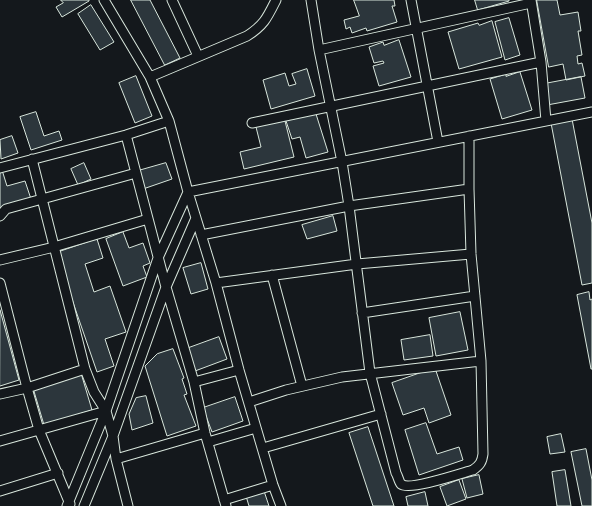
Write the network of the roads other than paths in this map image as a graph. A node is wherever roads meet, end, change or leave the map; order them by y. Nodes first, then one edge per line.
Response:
1 (104, 0) edge
2 (172, 0) edge
3 (276, 0) edge
4 (311, 0) edge
5 (411, 0) edge
6 (531, 2) edge
7 (417, 28) junction
8 (319, 50) junction
9 (198, 56) junction
10 (541, 62) junction
11 (150, 77) junction
12 (428, 86) junction
13 (330, 106) junction
14 (592, 112) edge
15 (546, 121) junction
16 (169, 122) junction
17 (252, 123) dead end
18 (126, 135) junction
19 (469, 136) junction
20 (438, 142) junction
21 (32, 159) junction
22 (342, 162) junction
23 (0, 168) edge
24 (136, 173) junction
25 (469, 189) junction
26 (188, 192) junction
27 (43, 199) junction
28 (349, 206) junction
29 (0, 216) edge
30 (196, 218) junction
31 (148, 219) junction
32 (201, 235) junction
33 (54, 247) junction
34 (471, 254) junction
35 (158, 258) junction
36 (0, 260) edge
37 (357, 264) junction
38 (272, 275) junction
39 (0, 283) edge
40 (216, 283) junction
41 (166, 287) junction
42 (475, 296) junction
43 (362, 313) junction
44 (481, 362) junction
45 (85, 368) junction
46 (239, 370) junction
47 (370, 373) junction
48 (194, 382) junction
49 (302, 386) junction
50 (27, 388) junction
51 (0, 394) edge
52 (249, 402) junction
53 (106, 411) junction
54 (381, 414) junction
55 (256, 428) junction
56 (39, 430) junction
57 (113, 436) junction
58 (206, 438) junction
59 (0, 441) edge
60 (263, 448) junction
61 (116, 459) junction
62 (58, 472) junction
63 (273, 486) junction
64 (0, 491) edge
65 (225, 503) edge
66 (69, 504) edge
67 (84, 506) edge
68 (128, 506) edge
69 (281, 506) edge

1 - 11 street
2 - 9 street
3 - 9 street
4 - 8 street
5 - 7 street
6 - 7 street
6 - 10 street
7 - 8 street
7 - 12 street
8 - 13 street
9 - 11 street
10 - 12 street
10 - 15 street
11 - 16 street
12 - 13 street
12 - 20 street
13 - 17 street
13 - 22 street
14 - 15 street
15 - 19 street
16 - 18 street
16 - 26 street
18 - 21 street
18 - 24 street
19 - 20 street
19 - 25 street
20 - 22 street
21 - 23 street
21 - 27 street
22 - 26 street
22 - 28 street
24 - 27 street
24 - 31 street
25 - 28 street
25 - 34 street
26 - 30 street
26 - 35 street
27 - 29 street
27 - 33 street
28 - 32 street
28 - 37 street
30 - 32 street
30 - 41 street
31 - 33 street
31 - 35 street
32 - 40 street
33 - 36 street
33 - 45 street
34 - 37 street
34 - 42 street
35 - 41 street
35 - 53 street
37 - 38 street
37 - 43 street
38 - 40 street
38 - 49 street
39 - 50 street
40 - 46 street
41 - 48 street
41 - 57 street
42 - 43 street
42 - 44 street
43 - 47 street
44 - 47 street
44 - 54 street
45 - 50 street
45 - 53 street
46 - 48 street
46 - 52 street
47 - 49 street
47 - 54 street
48 - 58 street
49 - 52 street
50 - 51 street
50 - 56 street
52 - 55 street
53 - 56 street
53 - 57 street
53 - 66 street
54 - 60 street
55 - 58 street
55 - 60 street
56 - 59 street
56 - 62 street
57 - 61 street
57 - 67 street
58 - 61 street
58 - 65 street
60 - 63 street
61 - 68 street
62 - 64 street
62 - 66 street
63 - 65 street
63 - 69 street

